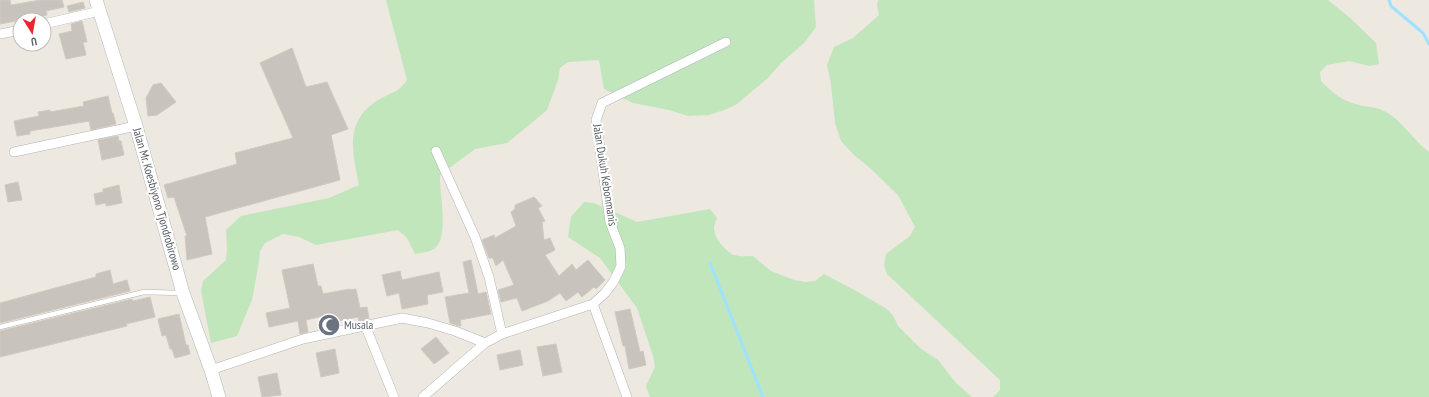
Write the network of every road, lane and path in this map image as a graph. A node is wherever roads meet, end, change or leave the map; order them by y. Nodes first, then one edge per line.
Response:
1 (98, 5) edge
2 (52, 21) edge
3 (12, 32) edge
4 (0, 34) edge
5 (726, 42) dead end
6 (136, 126) junction
7 (436, 151) dead end
8 (14, 152) dead end
9 (183, 293) junction
10 (593, 304) junction
11 (365, 325) junction
12 (0, 327) edge
13 (502, 334) junction
14 (485, 342) junction
15 (211, 370) junction
16 (219, 397) edge
17 (394, 397) edge
18 (423, 397) edge
19 (627, 397) edge

1 - 2 street
1 - 6 main road, Jalan Mr. Koesbiyono Tjondrobirowo
3 - 4 street
5 - 10 street, Jalan Dukuh Kebonmanis
6 - 8 street
6 - 9 main road, Jalan Mr. Koesbiyono Tjondrobirowo
7 - 13 street
9 - 12 lane
9 - 15 main road, Jalan Mr. Koesbiyono Tjondrobirowo
10 - 13 street, Jalan Dukuh Kebonmanis
10 - 19 street
11 - 14 street
11 - 15 street
11 - 17 street
13 - 14 street, Jalan Dukuh Kebonmanis
14 - 18 street, Jalan Dukuh Kebonmanis
15 - 16 main road, Jalan Mr. Koesbiyono Tjondrobirowo

